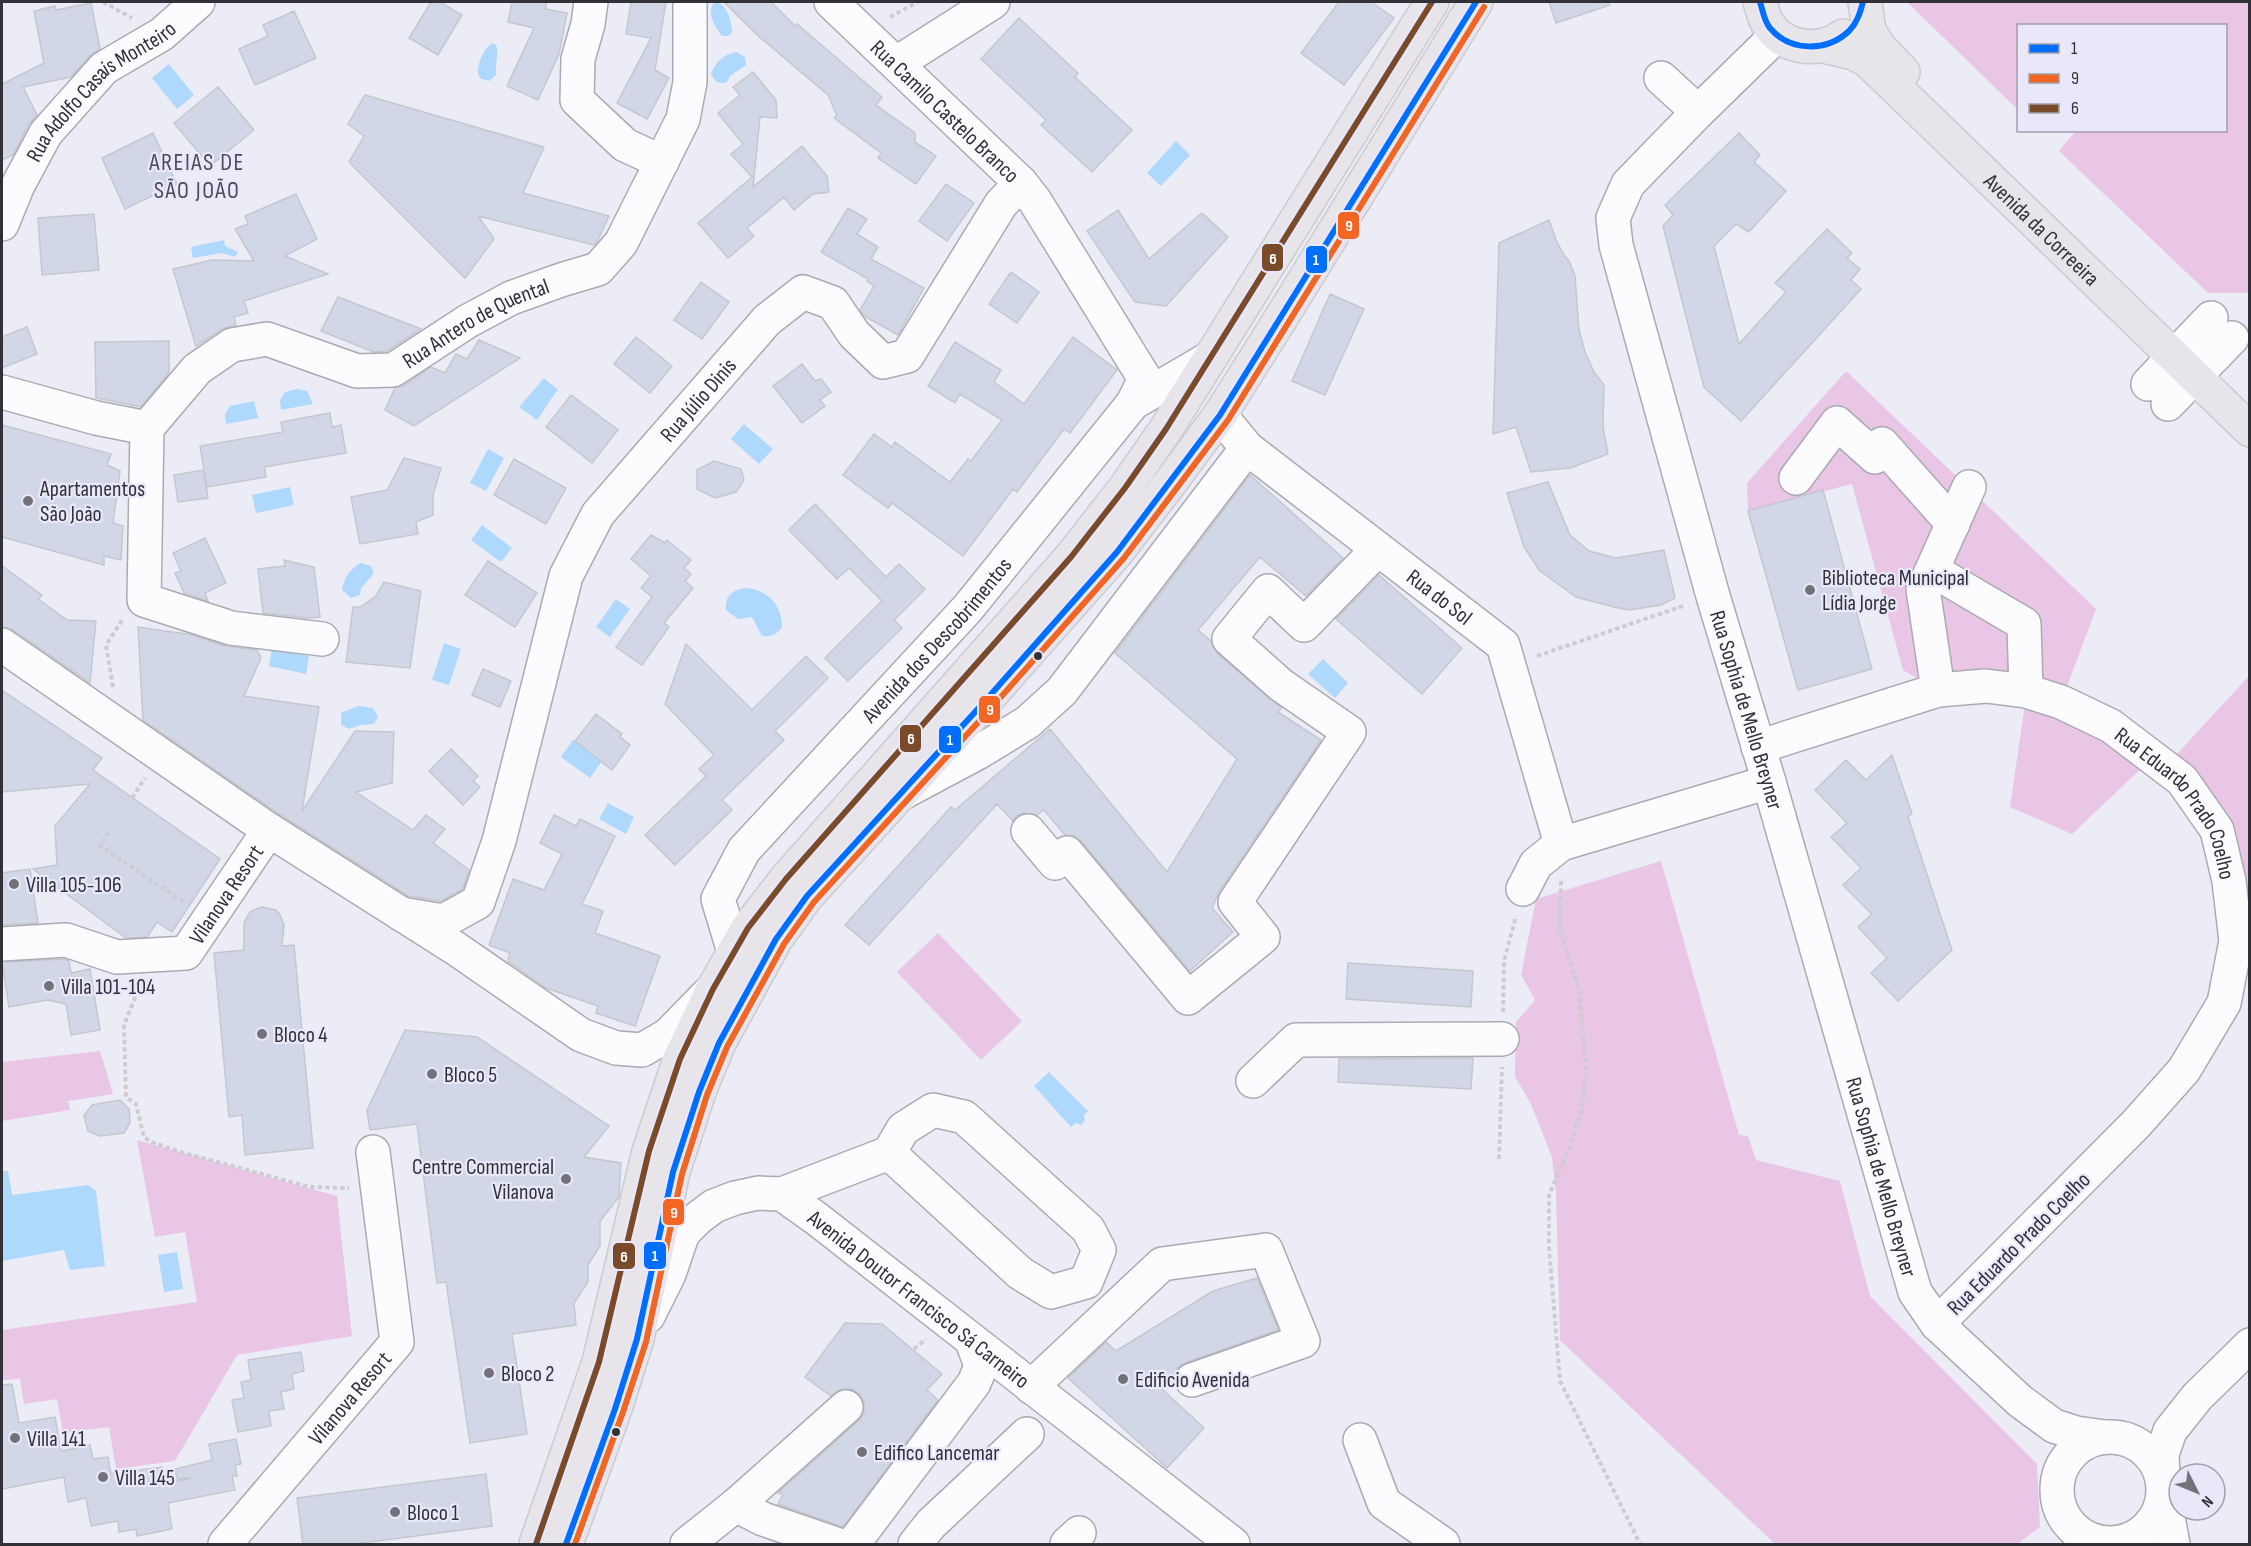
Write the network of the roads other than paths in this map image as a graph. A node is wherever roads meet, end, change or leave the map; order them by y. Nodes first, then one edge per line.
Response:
1 (198, 2) edge
2 (591, 2) edge
3 (690, 2) edge
4 (831, 2) edge
5 (993, 2) edge
6 (1432, 2) edge
7 (1476, 2) edge
8 (1760, 2) edge
9 (1864, 2) edge
10 (1777, 35) junction
11 (1823, 46) junction
12 (897, 63) junction
13 (1661, 78) dead end
14 (1698, 112) junction
15 (662, 162) junction
16 (1021, 183) junction
17 (2, 224) edge
18 (2222, 328) dead end
19 (1210, 358) junction
20 (2190, 361) junction
21 (2, 392) edge
22 (2158, 394) dead end
23 (1133, 403) junction
24 (2250, 406) edge
25 (1220, 415) junction
26 (147, 428) junction
27 (2250, 430) edge
28 (1247, 448) junction
29 (1796, 478) dead end
30 (1968, 488) dead end
31 (1953, 524) junction
32 (1378, 549) junction
33 (1932, 570) junction
34 (322, 639) dead end
35 (2, 645) edge
36 (1938, 690) junction
37 (2026, 691) junction
38 (1758, 747) junction
39 (1769, 782) junction
40 (899, 795) junction
41 (269, 830) junction
42 (1028, 831) dead end
43 (1561, 844) junction
44 (1523, 889) dead end
45 (401, 914) junction
46 (2, 944) edge
47 (734, 952) junction
48 (713, 989) junction
49 (1502, 1039) dead end
50 (1253, 1081) dead end
51 (889, 1153) junction
52 (375, 1167) road end
53 (782, 1194) junction
54 (1937, 1324) junction
55 (637, 1339) junction
56 (972, 1341) junction
57 (2250, 1345) edge
58 (1192, 1380) dead end
59 (1031, 1387) junction
60 (2197, 1397) junction
61 (2020, 1401) junction
62 (846, 1407) dead end
63 (1027, 1434) dead end
64 (2107, 1436) junction
65 (1360, 1440) dead end
66 (2163, 1486) junction
67 (2058, 1493) junction
68 (891, 1494) junction
69 (736, 1505) junction
70 (923, 1534) edge
71 (2102, 1543) edge
72 (225, 1545) edge
73 (536, 1545) edge
74 (566, 1545) edge
75 (687, 1545) edge
76 (836, 1545) edge
77 (853, 1545) edge
78 (1233, 1545) edge
79 (1443, 1545) edge
80 (2052, 1545) edge
81 (2173, 1545) edge

1 - 17 street, Rua Adolfo Casais Monteiro
2 - 15 street
3 - 15 street, Rua Antero de Quental
4 - 12 street, Rua Camilo Castelo Branco
5 - 12 street
6 - 19 main road, Avenida dos Descobrimentos
7 - 25 main road
8 - 10 main road
9 - 11 main road
9 - 20 main road, Avenida da Correeira
10 - 11 main road, Avenida da Correeira
10 - 14 street, Rua Sophia de Mello Breyner
11 - 20 main road, Avenida da Correeira
12 - 16 street, Rua Camilo Castelo Branco
13 - 14 street
14 - 38 street, Rua Sophia de Mello Breyner
15 - 26 street, Rua Antero de Quental
16 - 23 street, Rua Camilo Castelo Branco
16 - 45 street, Rua Júlio Dinis
18 - 20 street
19 - 23 street, Avenida dos Descobrimentos
19 - 47 main road, Avenida dos Descobrimentos
20 - 22 street
20 - 24 main road, Avenida da Correeira
20 - 27 main road, Avenida da Correeira
21 - 26 street
23 - 47 street, Avenida dos Descobrimentos
25 - 28 street, Rua do Sol
25 - 40 main road
26 - 34 street
28 - 32 street, Rua do Sol
28 - 40 street
29 - 31 street
30 - 31 street
31 - 33 street
32 - 42 street
32 - 43 street, Rua do Sol
33 - 36 street
33 - 37 street
35 - 41 street
36 - 37 street, Rua Eduardo Prado Coelho
36 - 38 street, Rua Eduardo Prado Coelho
37 - 54 street, Rua Eduardo Prado Coelho
38 - 39 street, Rua Sophia de Mello Breyner
39 - 43 street
39 - 54 street, Rua Sophia de Mello Breyner
40 - 55 main road
41 - 45 street
41 - 46 street, Vilanova Resort
43 - 44 street
45 - 48 street
47 - 48 main road, Avenida dos Descobrimentos
48 - 73 main road, Avenida dos Descobrimentos
49 - 50 street
51 - 51 street
51 - 53 street
52 - 72 street, Vilanova Resort
53 - 55 street
53 - 56 street, Avenida Doutor Francisco Sá Carneiro
54 - 61 street, Rua Sophia de Mello Breyner
55 - 74 main road
56 - 59 street, Avenida Doutor Francisco Sá Carneiro
56 - 68 street
57 - 60 street
58 - 59 street
59 - 78 street, Avenida Doutor Francisco Sá Carneiro
60 - 64 street
60 - 66 street
61 - 64 street, Rua Sophia de Mello Breyner
61 - 67 street, Rua Sophia de Mello Breyner
62 - 69 street
63 - 70 street
64 - 66 street, Rua Sophia de Mello Breyner
64 - 67 street
65 - 79 street
66 - 71 street, Rua Sophia de Mello Breyner
66 - 81 street, Rua Sophia de Mello Breyner
67 - 71 street, Rua Sophia de Mello Breyner
67 - 80 street
68 - 70 street
68 - 77 street
69 - 75 street
69 - 76 street

